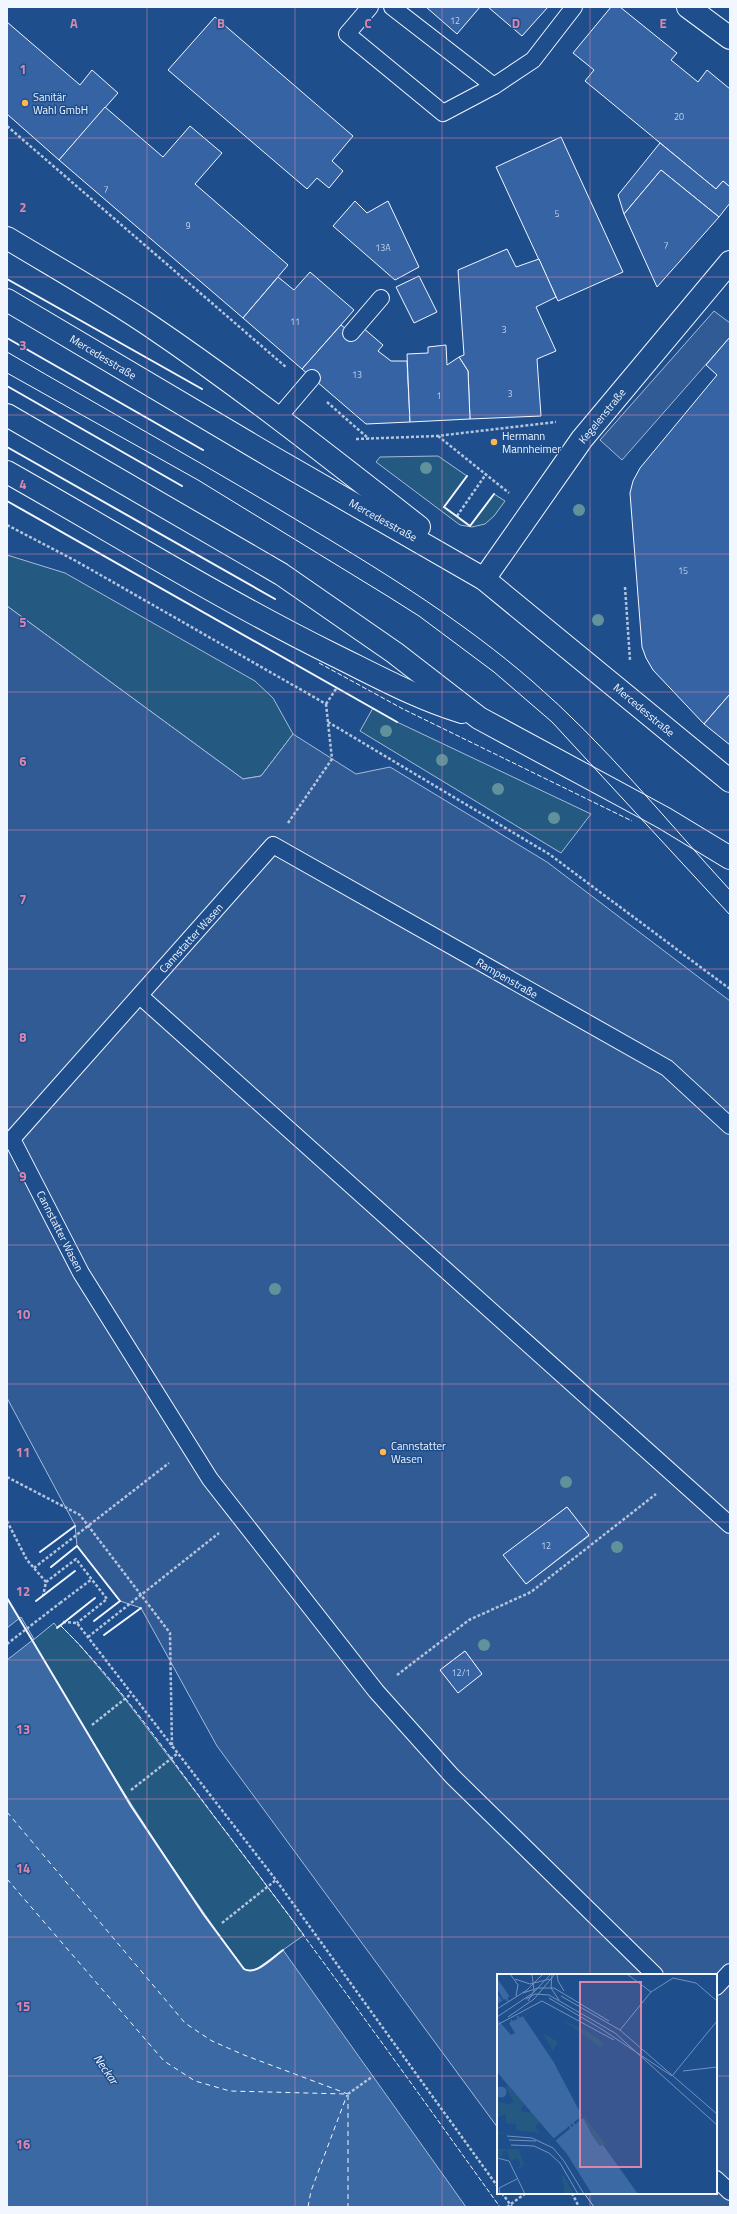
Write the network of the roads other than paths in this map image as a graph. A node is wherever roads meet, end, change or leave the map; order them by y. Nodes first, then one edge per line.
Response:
1 (370, 7) edge
2 (392, 7) edge
3 (574, 7) edge
4 (688, 7) edge
5 (730, 38) edge
6 (494, 86) junction
7 (7, 238) edge
8 (730, 262) edge
9 (381, 298) dead end
10 (7, 300) edge
11 (351, 333) dead end
12 (309, 381) road end
13 (7, 415) edge
14 (278, 418) junction
15 (7, 472) edge
16 (484, 579) junction
17 (479, 718) junction
18 (730, 781) edge
19 (273, 846) joint
20 (730, 858) edge
21 (140, 996) junction
22 (730, 1126) edge
23 (730, 1525) edge
24 (730, 1972) edge
25 (654, 1974) edge
26 (717, 1986) edge
27 (717, 2180) edge
28 (730, 2192) edge

1 - 6 lane
2 - 6 lane
3 - 6 lane
4 - 5 main road
7 - 14 main road
8 - 16 main road, Kegelenstraße
9 - 11 lane
10 - 16 main road, Mercedesstraße
12 - 14 lane
13 - 17 main road
14 - 16 main road
15 - 17 main road
16 - 18 main road, Mercedesstraße
17 - 20 main road
19 - 21 lane, Cannstatter Wasen
19 - 22 lane, Rampenstraße
21 - 23 lane
21 - 25 lane, Cannstatter Wasen
24 - 26 lane
27 - 28 lane

